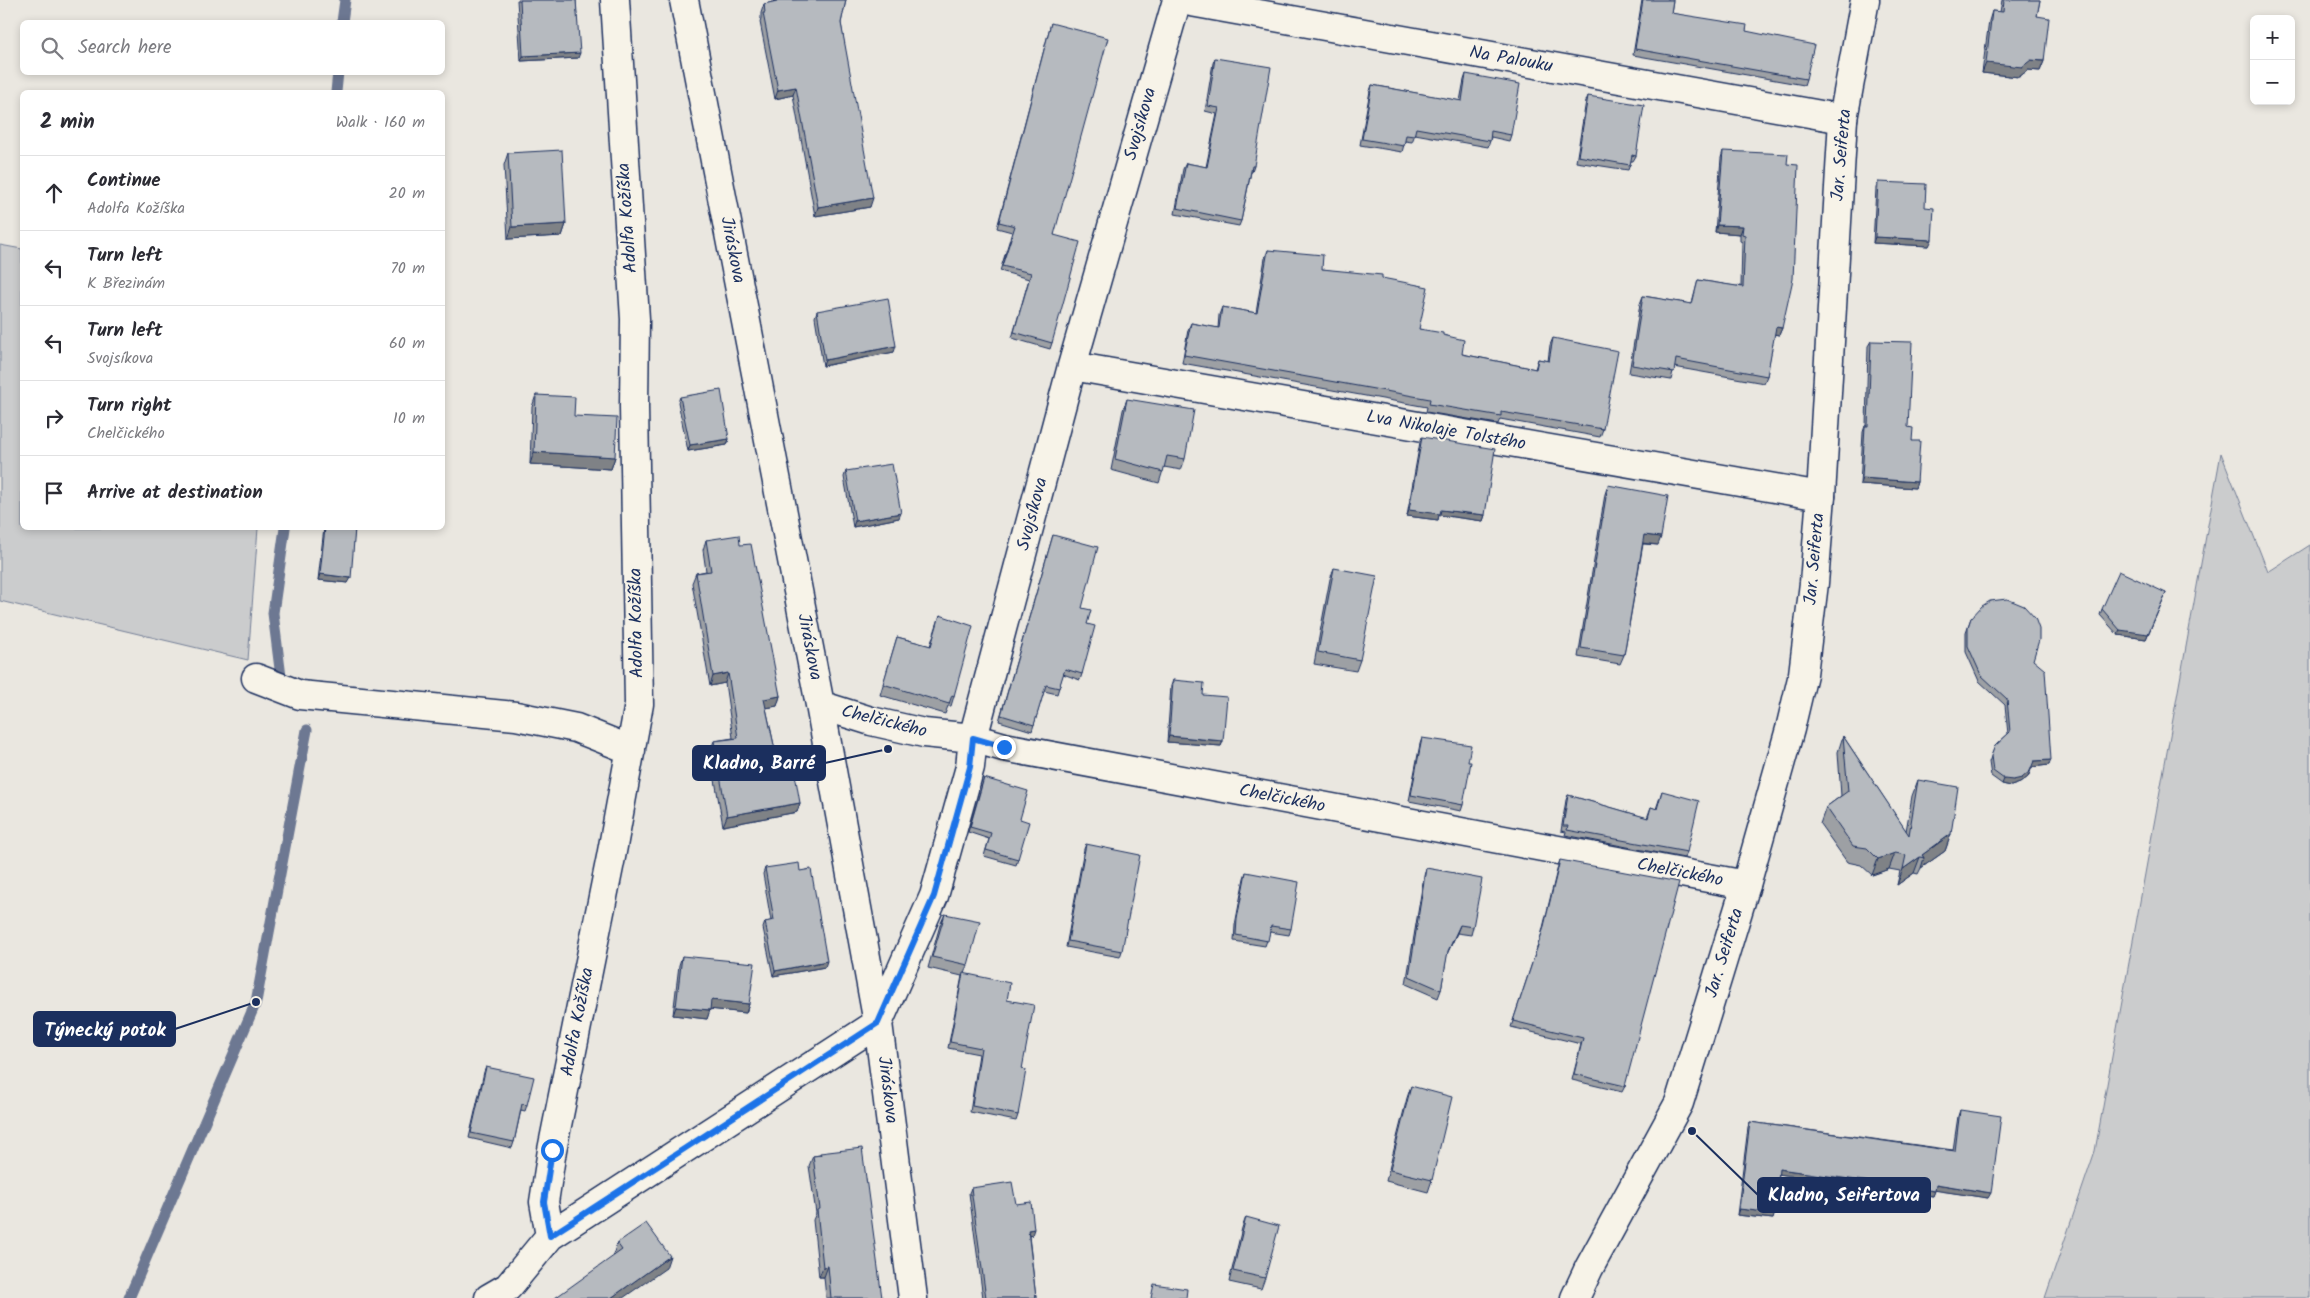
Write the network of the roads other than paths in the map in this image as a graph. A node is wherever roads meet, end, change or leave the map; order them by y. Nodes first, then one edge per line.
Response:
1 (615, 0) edge
2 (684, 0) edge
3 (1178, 0) edge
4 (1865, 0) edge
5 (1842, 120) junction
6 (1072, 366) junction
7 (1821, 496) junction
8 (256, 678) dead end
9 (820, 705) junction
10 (973, 738) junction
11 (631, 750) junction
12 (1746, 885) junction
13 (878, 1023) junction
14 (550, 1236) junction
15 (489, 1298) edge
16 (914, 1298) edge
17 (1575, 1298) edge

1 - 11 street, Adolfa Kožíška
2 - 9 street, Jiráskova
3 - 5 street, Na Palouku
3 - 6 street, Svojsíkova
4 - 5 street, Jar. Seiferta
5 - 7 street, Jar. Seiferta
6 - 7 street, Lva Nikolaje Tolstého
6 - 10 street, Svojsíkova
7 - 12 street, Jar. Seiferta
8 - 11 street
9 - 10 street, Chelčického
9 - 13 street, Jiráskova
10 - 12 street, Chelčického
10 - 13 street, Svojsíkova
11 - 14 street, Adolfa Kožíška
12 - 17 street, Jar. Seiferta
13 - 14 street
13 - 16 street, Jiráskova
14 - 15 street

